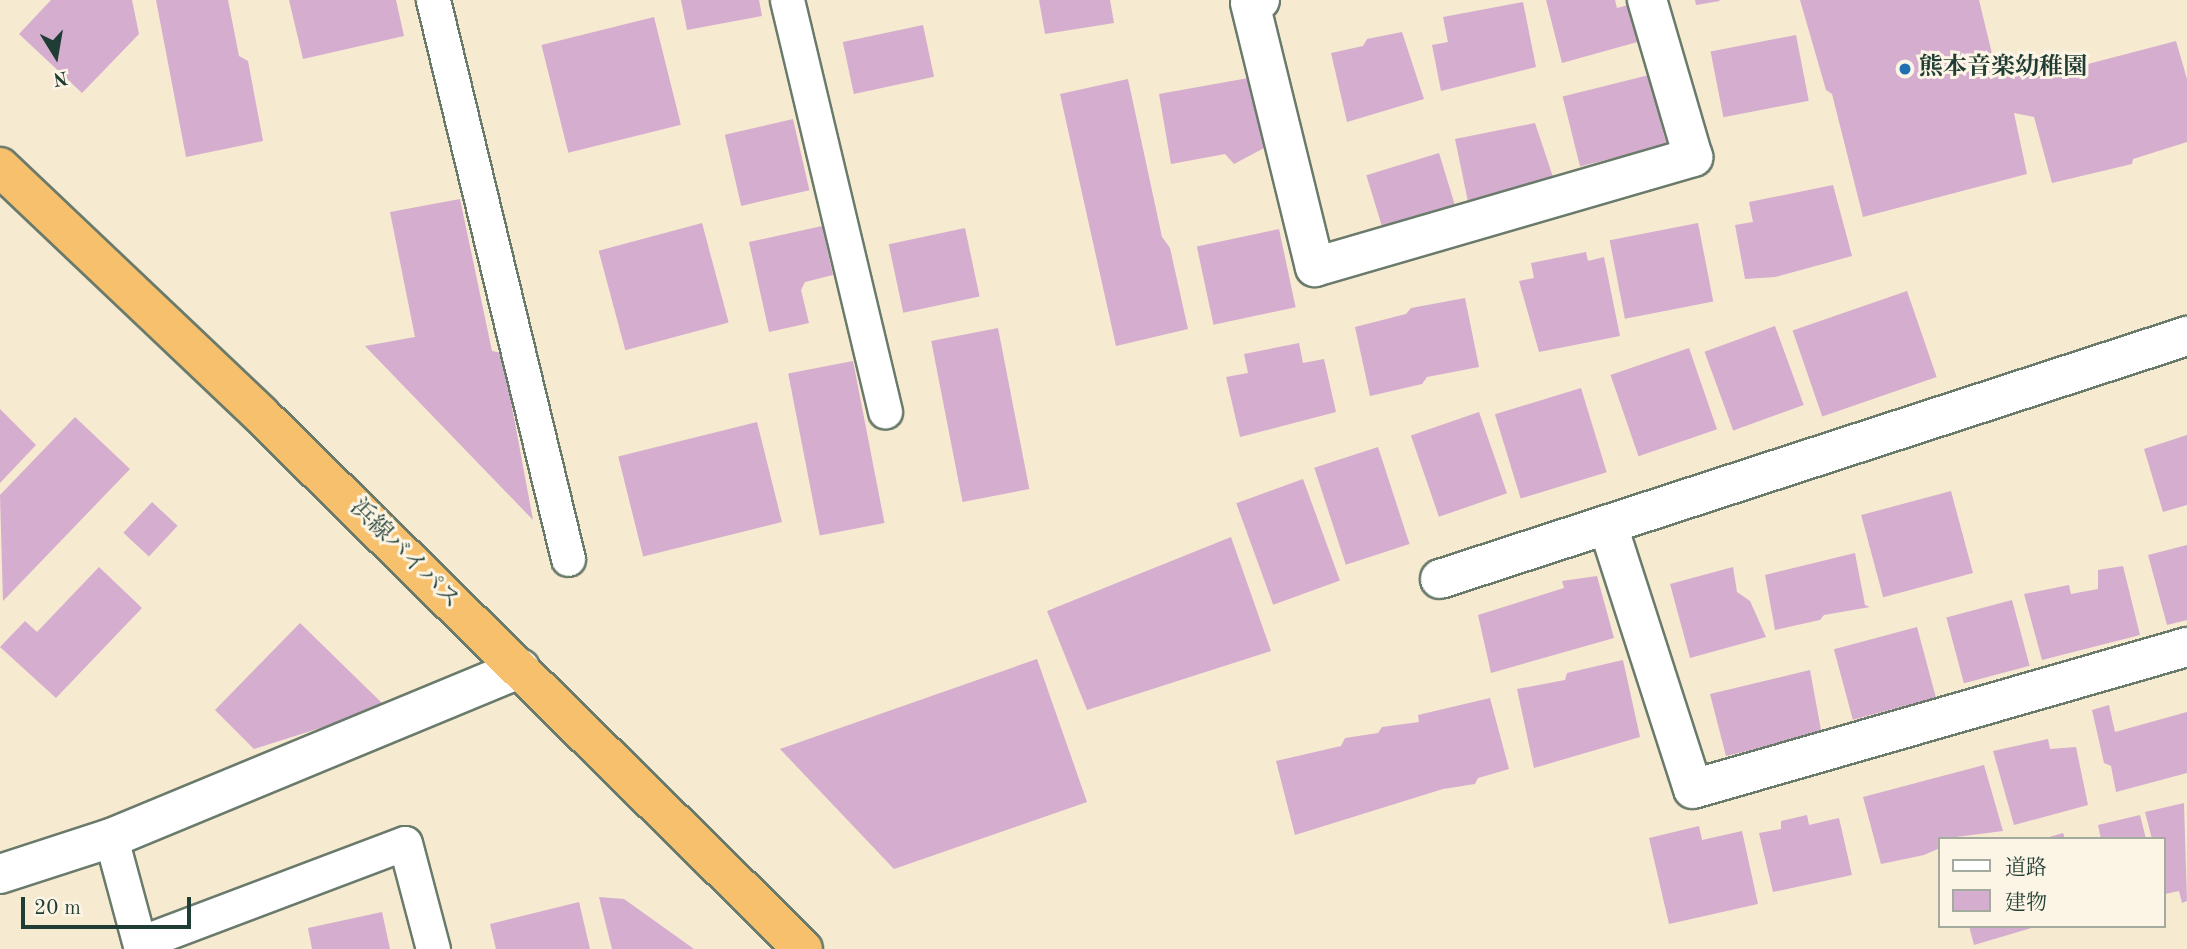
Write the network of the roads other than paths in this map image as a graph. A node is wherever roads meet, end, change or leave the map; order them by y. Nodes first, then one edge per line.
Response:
1 (433, 0) edge
2 (787, 0) edge
3 (1260, 0) edge
4 (1647, 0) edge
5 (0, 167) edge
6 (2187, 335) edge
7 (885, 411) dead end
8 (1608, 526) junction
9 (568, 559) dead end
10 (1440, 579) dead end
11 (2187, 647) edge
12 (520, 669) junction
13 (111, 838) junction
14 (0, 874) edge
15 (140, 946) edge
16 (433, 949) edge
17 (803, 949) edge

1 - 9 lane
2 - 7 lane
3 - 4 street
5 - 12 highway, 浜線バイパス
6 - 8 street
8 - 10 street
8 - 11 street
12 - 13 street
12 - 17 highway, 浜線バイパス
13 - 14 street
13 - 15 lane
15 - 16 lane

